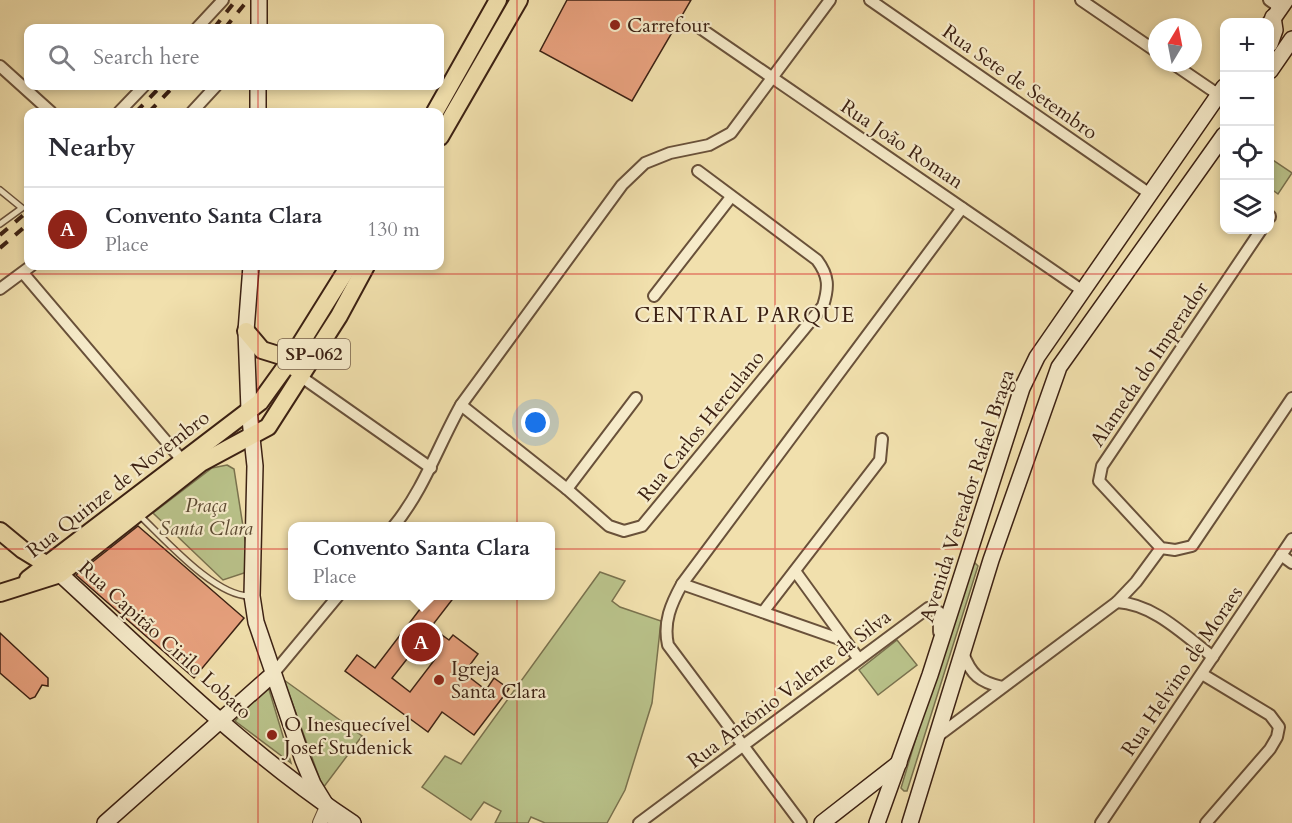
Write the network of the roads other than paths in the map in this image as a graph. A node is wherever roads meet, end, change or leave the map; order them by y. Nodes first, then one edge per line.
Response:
1 (223, 0) edge
2 (260, 0) edge
3 (498, 0) edge
4 (519, 0) edge
5 (830, 0) edge
6 (870, 0) edge
7 (1081, 0) edge
8 (1275, 10) edge
9 (201, 24) edge
10 (259, 24) edge
11 (700, 28) dead end
12 (1274, 32) edge
13 (1292, 39) edge
14 (1148, 46) edge
15 (1274, 64) edge
16 (0, 66) edge
17 (1188, 72) edge
18 (772, 77) junction
19 (24, 88) edge
20 (27, 90) edge
21 (140, 90) edge
22 (212, 90) edge
23 (258, 90) edge
24 (1220, 90) edge
25 (1220, 94) edge
26 (47, 108) edge
27 (123, 108) edge
28 (196, 108) edge
29 (258, 108) edge
30 (437, 108) edge
31 (444, 130) edge
32 (1220, 141) edge
33 (698, 171) dead end
34 (0, 190) edge
35 (1150, 194) junction
36 (731, 197) junction
37 (22, 207) joint
38 (962, 208) junction
39 (0, 224) edge
40 (1258, 234) edge
41 (26, 270) edge
42 (28, 270) edge
43 (251, 270) edge
44 (347, 270) edge
45 (364, 270) edge
46 (0, 289) edge
47 (1083, 291) junction
48 (654, 296) dead end
49 (246, 332) junction
50 (291, 359) junction
51 (300, 376) junction
52 (636, 398) dead end
53 (1292, 398) edge
54 (461, 405) junction
55 (1016, 407) junction
56 (249, 410) junction
57 (253, 436) junction
58 (882, 439) dead end
59 (1030, 444) junction
60 (182, 460) junction
61 (998, 466) junction
62 (431, 468) junction
63 (567, 489) junction
64 (1012, 499) junction
65 (137, 513) junction
66 (397, 522) edge
67 (0, 531) edge
68 (1292, 539) edge
69 (1161, 548) junction
70 (1281, 555) junction
71 (1292, 563) edge
72 (54, 569) junction
73 (795, 571) junction
74 (682, 584) junction
75 (4, 596) edge
76 (252, 596) junction
77 (335, 600) edge
78 (1117, 602) junction
79 (763, 612) junction
80 (845, 641) junction
81 (962, 652) junction
82 (1213, 657) junction
83 (858, 658) junction
84 (273, 674) junction
85 (1202, 674) junction
86 (930, 675) junction
87 (1002, 687) junction
88 (221, 721) junction
89 (937, 736) junction
90 (743, 745) junction
91 (899, 763) junction
92 (891, 786) junction
93 (917, 796) junction
94 (327, 807) junction
95 (105, 823) edge
96 (320, 823) edge
97 (347, 823) edge
98 (639, 823) edge
99 (801, 823) edge
100 (822, 823) edge
101 (877, 823) edge
102 (910, 823) edge
103 (1101, 823) edge
104 (1206, 823) edge

1 - 9 street
2 - 10 main road
3 - 30 main road
4 - 31 main road
5 - 18 street
6 - 35 street, Rua Sete de Setembro
7 - 14 street
8 - 12 main road
11 - 18 street, Rua João Roman
13 - 15 main road
16 - 19 street
17 - 24 street
18 - 38 street, Rua João Roman
18 - 54 street
20 - 26 street
21 - 27 street
22 - 28 street
23 - 29 main road
25 - 35 main road, Avenida Vereador Rafael Braga
32 - 59 main road
33 - 36 street, Rua Carlos Herculano
34 - 37 lane
35 - 47 main road, Avenida Vereador Rafael Braga
36 - 48 street
36 - 63 street, Rua Carlos Herculano
37 - 39 lane
38 - 47 street, Rua João Roman
38 - 74 street
40 - 69 street, Alameda do Imperador
41 - 46 street
42 - 60 street
43 - 49 main road
44 - 50 main road, SP-062
45 - 51 main road, SP-062
47 - 55 main road, Avenida Vereador Rafael Braga
49 - 50 main road
49 - 56 main road
50 - 51 main road
50 - 56 main road, SP-062
51 - 57 main road, SP-062
51 - 62 street
52 - 63 street
53 - 69 street
54 - 62 street
54 - 63 street
55 - 59 main road
55 - 61 main road, Avenida Vereador Rafael Braga
56 - 57 main road
56 - 60 main road, Rua Quinze de Novembro / SP-062
57 - 65 main road, Rua Quinze de Novembro / SP-062
57 - 76 main road
58 - 73 street
59 - 64 main road
60 - 72 main road, Rua Quinze de Novembro / SP-062
61 - 64 main road
61 - 86 main road, Avenida Vereador Rafael Braga
62 - 66 street
64 - 81 main road
65 - 72 main road, Rua Quinze de Novembro / SP-062
65 - 76 lane
67 - 72 main road, Rua Capitão Cirilo Lobato
68 - 70 street, Rua Helvino de Moraes
69 - 78 street
70 - 71 street
70 - 82 street, Rua Helvino de Moraes
72 - 75 main road, Rua Quinze de Novembro / SP-062
72 - 88 main road, Rua Capitão Cirilo Lobato
73 - 79 street
73 - 80 street
74 - 79 street
74 - 90 street
76 - 84 main road
77 - 84 street
78 - 82 street
78 - 87 street
79 - 80 street
80 - 83 street
81 - 87 street
81 - 89 main road
82 - 85 street, Rua Helvino de Moraes
83 - 86 street, Rua Antônio Valente da Silva
83 - 90 street, Rua Antônio Valente da Silva
84 - 88 main road
84 - 94 main road
85 - 103 street, Rua Helvino de Moraes
85 - 104 street
86 - 91 main road, Avenida Vereador Rafael Braga
87 - 89 street
88 - 94 main road, Rua Capitão Cirilo Lobato
88 - 95 main road
89 - 93 main road
90 - 98 street, Rua Antônio Valente da Silva
90 - 99 street
91 - 92 main road, Avenida Vereador Rafael Braga
91 - 100 main road
92 - 93 main road
92 - 101 main road, Avenida Vereador Rafael Braga
93 - 102 main road
94 - 96 street
94 - 97 main road

